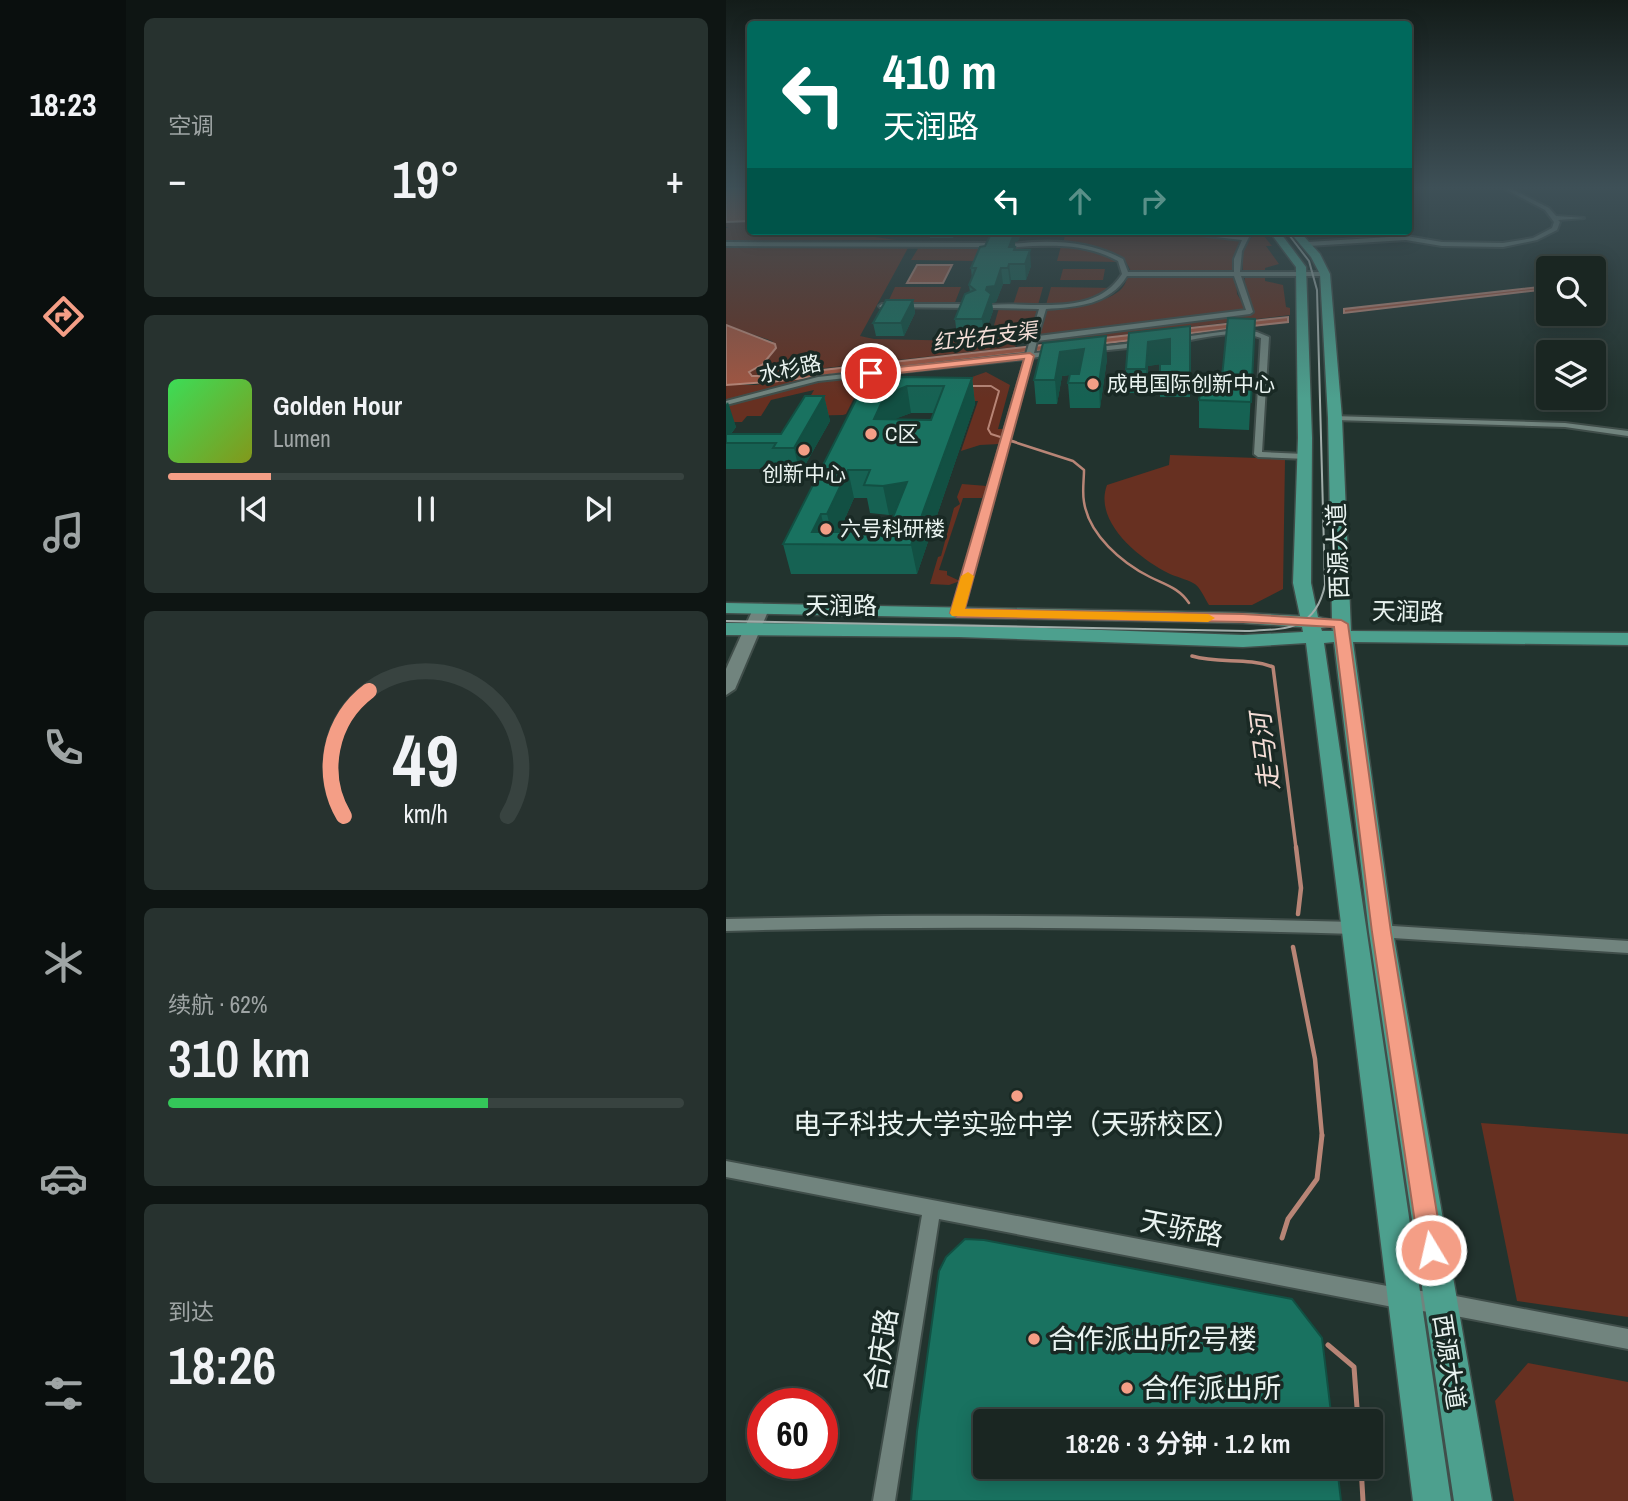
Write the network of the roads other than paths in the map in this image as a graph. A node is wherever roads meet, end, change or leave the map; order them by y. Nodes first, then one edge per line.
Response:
1 (1118, 259) edge
2 (1238, 259) edge
3 (1297, 259) edge
4 (1308, 259) edge
5 (1125, 274) junction
6 (1238, 274) junction
7 (1313, 274) junction
8 (882, 306) edge
9 (972, 306) edge
10 (993, 306) edge
11 (1043, 307) junction
12 (1165, 342) edge
13 (1152, 343) edge
14 (1032, 347) junction
15 (1083, 351) edge
16 (1071, 352) edge
17 (726, 402) edge
18 (1335, 418) junction
19 (1628, 434) edge
20 (1304, 457) junction
21 (726, 608) edge
22 (761, 609) junction
23 (957, 613) junction
24 (1628, 627) edge
25 (726, 629) edge
26 (752, 629) junction
27 (1314, 630) junction
28 (1342, 630) junction
29 (1628, 639) edge
30 (726, 689) edge
31 (726, 925) edge
32 (1355, 928) junction
33 (1381, 932) junction
34 (1628, 947) edge
35 (726, 1169) edge
36 (932, 1208) junction
37 (1403, 1299) junction
38 (1440, 1303) junction
39 (1628, 1339) edge
40 (884, 1501) edge
41 (1432, 1501) edge
42 (1473, 1501) edge

1 - 5 street
2 - 6 street
3 - 7 main road, 西源大道
4 - 7 main road, 西源大道
5 - 6 street
5 - 11 street
6 - 7 street
6 - 14 street
7 - 18 main road, 西源大道
7 - 20 main road, 西源大道
8 - 9 street
10 - 11 street
11 - 14 street
12 - 20 street
13 - 15 street
14 - 16 street
14 - 17 street, 水杉路
14 - 23 street
18 - 19 street
18 - 28 main road, 西源大道
20 - 27 main road, 西源大道
21 - 22 main road, 天润路
22 - 23 main road, 天润路
22 - 26 street
23 - 27 main road, 天润路
24 - 28 main road, 天润路
25 - 26 main road, 天润路
26 - 27 main road, 天润路
26 - 30 street
27 - 28 main road, 天润路
27 - 32 main road, 西源大道
28 - 29 main road, 天润路
28 - 33 main road, 西源大道
31 - 32 street
32 - 33 street
32 - 37 main road, 西源大道
33 - 34 street
33 - 38 main road, 西源大道
35 - 36 street, 天骄路
36 - 37 street, 天骄路
36 - 40 street, 合庆路
37 - 38 street, 天骄路
37 - 41 main road, 西源大道
38 - 39 street, 天骄路
38 - 42 main road, 西源大道

